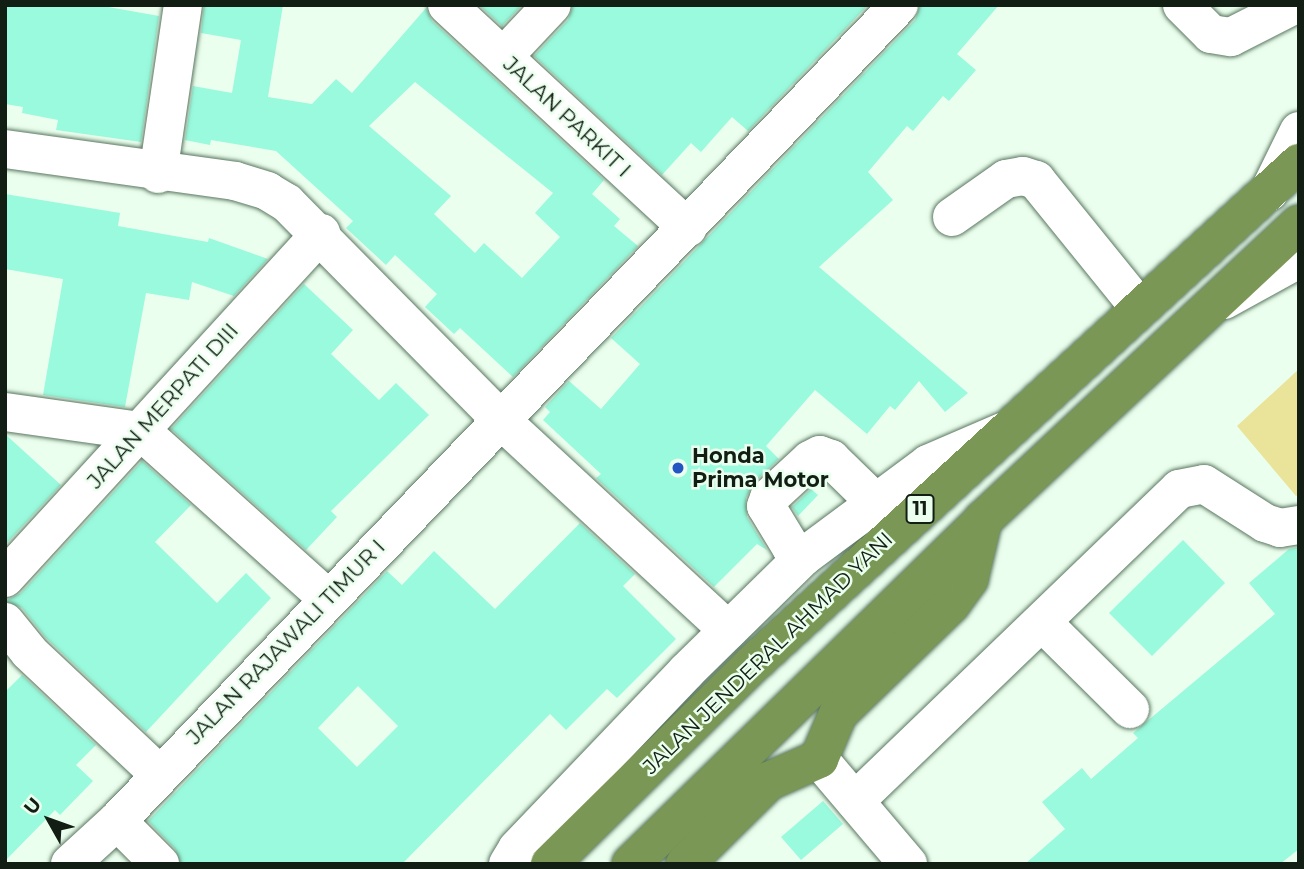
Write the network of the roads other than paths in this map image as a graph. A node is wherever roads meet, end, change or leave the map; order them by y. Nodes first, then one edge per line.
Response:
1 (183, 5) edge
2 (447, 5) edge
3 (552, 5) edge
4 (899, 5) edge
5 (1182, 5) edge
6 (1294, 5) edge
7 (503, 57) junction
8 (1299, 131) edge
9 (5, 149) edge
10 (1299, 163) edge
11 (158, 174) junction
12 (1269, 192) junction
13 (952, 217) dead end
14 (1299, 225) edge
15 (688, 228) junction
16 (321, 233) junction
17 (1299, 259) edge
18 (1139, 307) junction
19 (1211, 307) junction
20 (5, 412) edge
21 (502, 421) junction
22 (141, 431) junction
23 (1003, 432) junction
24 (874, 500) junction
25 (983, 520) junction
26 (1299, 525) edge
27 (803, 557) junction
28 (5, 579) edge
29 (328, 599) junction
30 (5, 622) edge
31 (1044, 624) junction
32 (728, 630) junction
33 (17, 664) edge
34 (1129, 709) dead end
35 (159, 774) junction
36 (837, 779) junction
37 (117, 821) junction
38 (70, 864) edge
39 (160, 864) edge
40 (508, 864) edge
41 (550, 864) edge
42 (631, 864) edge
43 (685, 864) edge
44 (908, 864) edge

1 - 11 street
2 - 7 street, JALAN PARKIT I
3 - 7 street
4 - 15 street, JALAN RAJAWALI TIMUR I
5 - 6 street
7 - 15 street, JALAN PARKIT I
8 - 12 street, JALAN JENDERAL AHMAD YANI
9 - 11 street
10 - 12 highway, JALAN JENDERAL AHMAD YANI / 11
11 - 16 street
12 - 18 highway, JALAN JENDERAL AHMAD YANI / 11
13 - 18 street
14 - 19 highway, 11
15 - 21 street, JALAN RAJAWALI TIMUR I
16 - 21 street
16 - 22 street, JALAN MERPATI DIII
17 - 19 street
18 - 23 highway, JALAN JENDERAL AHMAD YANI / 11
19 - 25 highway, 11
20 - 22 street
21 - 29 street, JALAN RAJAWALI TIMUR I
21 - 32 street
22 - 28 street, JALAN MERPATI DIII
22 - 29 street
23 - 24 street
23 - 41 highway, JALAN JENDERAL AHMAD YANI / 11
24 - 27 street
24 - 27 street
25 - 36 highway
25 - 42 highway, 11
26 - 31 street
27 - 32 street
29 - 35 street, JALAN RAJAWALI TIMUR I
30 - 33 street
31 - 34 street
31 - 36 street
32 - 40 street
33 - 35 street
35 - 37 street, JALAN RAJAWALI TIMUR I
36 - 43 highway
36 - 44 street
37 - 38 street, JALAN RAJAWALI TIMUR I
37 - 39 street

